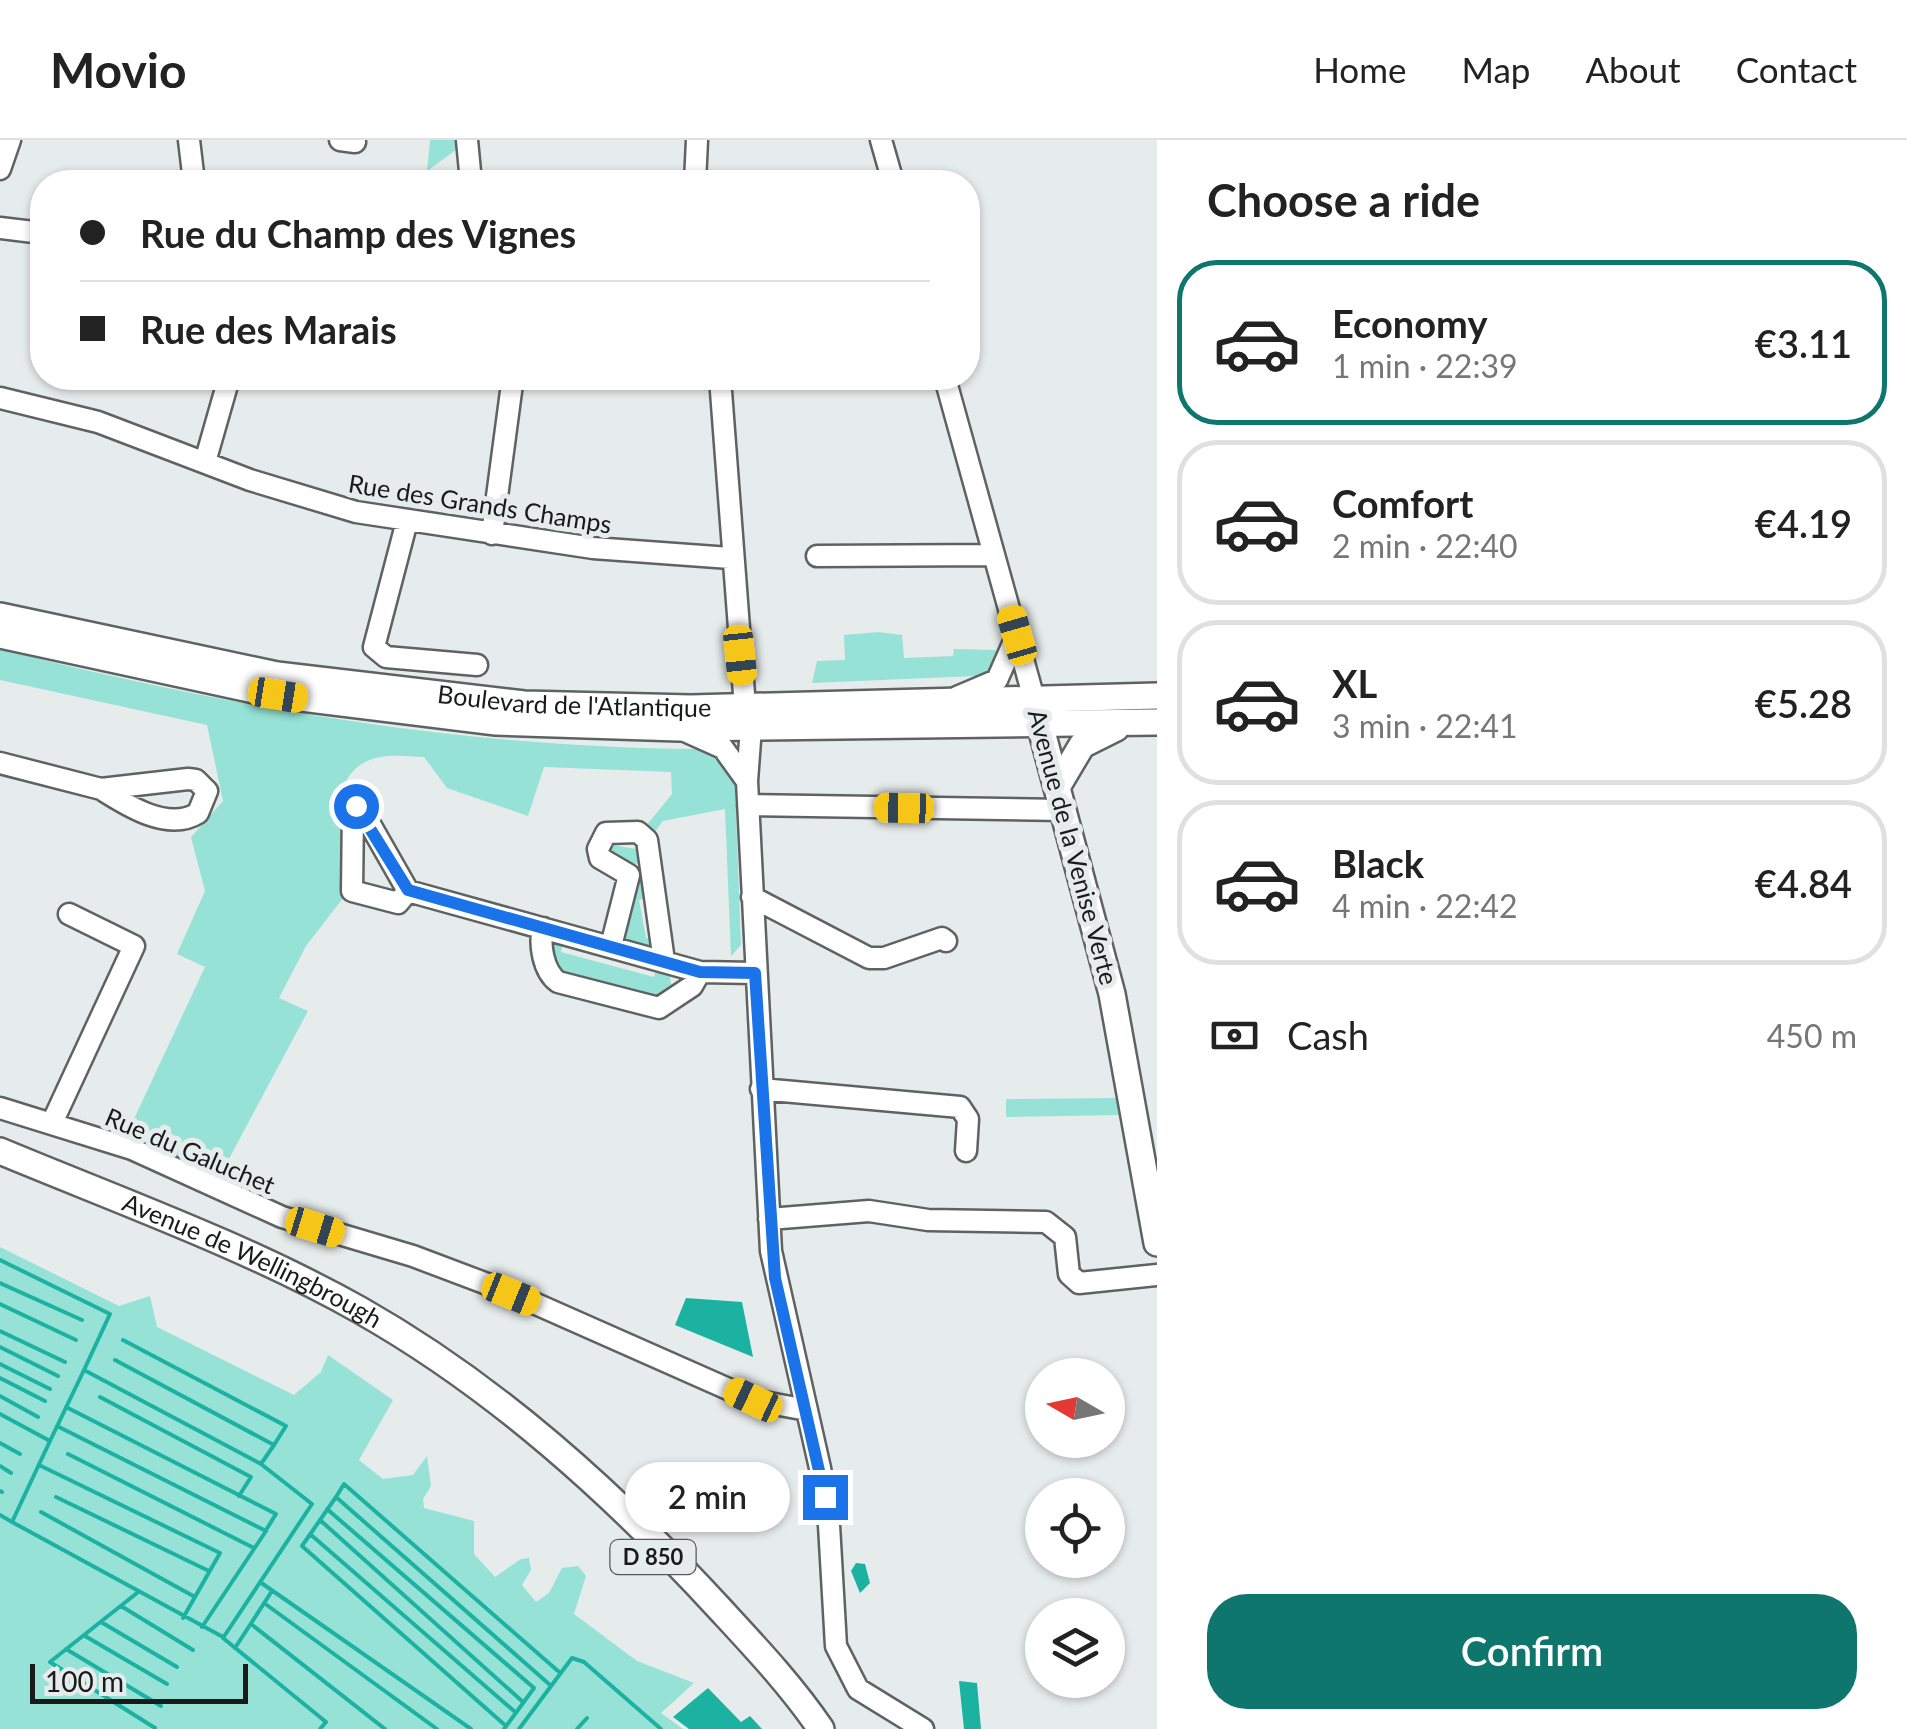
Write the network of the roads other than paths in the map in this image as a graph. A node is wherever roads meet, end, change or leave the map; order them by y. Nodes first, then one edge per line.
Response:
1 (10, 140) edge
2 (189, 140) edge
3 (468, 140) edge
4 (697, 140) edge
5 (881, 140) edge
6 (0, 169) edge
7 (193, 170) edge
8 (471, 170) edge
9 (696, 170) edge
10 (889, 170) edge
11 (0, 228) edge
12 (30, 232) edge
13 (226, 390) edge
14 (511, 390) edge
15 (721, 390) edge
16 (948, 390) edge
17 (0, 398) edge
18 (205, 462) junction
19 (407, 521) junction
20 (492, 534) junction
21 (817, 556) dead end
22 (994, 556) junction
23 (730, 558) junction
24 (0, 616) edge
25 (1017, 635) junction
26 (0, 636) edge
27 (477, 665) dead end
28 (1157, 696) edge
29 (1034, 699) junction
30 (946, 700) junction
31 (748, 717) junction
32 (1157, 722) edge
33 (1124, 723) junction
34 (1041, 725) junction
35 (679, 728) junction
36 (0, 763) edge
37 (747, 781) junction
38 (100, 789) dead end
39 (1060, 798) junction
40 (748, 805) junction
41 (651, 870) junction
42 (630, 875) junction
43 (408, 890) junction
44 (752, 897) junction
45 (70, 914) dead end
46 (543, 928) junction
47 (946, 941) dead end
48 (610, 946) junction
49 (664, 960) junction
50 (700, 972) junction
51 (755, 973) junction
52 (761, 1089) junction
53 (0, 1108) edge
54 (52, 1123) junction
55 (1138, 1141) junction
56 (0, 1150) edge
57 (966, 1151) dead end
58 (770, 1220) junction
59 (1157, 1243) edge
60 (1157, 1257) edge
61 (1157, 1275) edge
62 (490, 1398) junction
63 (807, 1410) junction
64 (805, 1729) edge
65 (821, 1729) edge
66 (923, 1729) edge

1 - 6 street
2 - 7 street
3 - 8 street
4 - 9 street
5 - 10 street
11 - 12 street
13 - 18 street
14 - 20 street
15 - 23 street
16 - 22 street, Avenue de la Venise Verte
17 - 18 street, Rue des Grands Champs
18 - 19 street, Rue des Grands Champs
19 - 20 street, Rue des Grands Champs
19 - 27 street
20 - 23 street, Rue des Grands Champs
21 - 22 street
22 - 25 street, Avenue de la Venise Verte
23 - 31 street
24 - 31 main road, Boulevard de l'Atlantique
25 - 29 street, Avenue de la Venise Verte
25 - 30 street
26 - 35 main road, Boulevard de l'Atlantique
28 - 29 main road, Boulevard de l'Atlantique
29 - 30 main road, Boulevard de l'Atlantique
29 - 34 main road, Avenue de la Venise Verte
30 - 31 main road, Boulevard de l'Atlantique
31 - 34 main road, Boulevard de l'Atlantique
31 - 35 main road, Boulevard de l'Atlantique
31 - 37 street
32 - 33 main road, Boulevard de l'Atlantique
33 - 34 main road, Boulevard de l'Atlantique
33 - 39 main road
34 - 39 main road, Avenue de la Venise Verte
35 - 37 street
36 - 38 street
37 - 40 street
39 - 40 street
39 - 55 main road, Avenue de la Venise Verte
40 - 44 street
41 - 42 street
41 - 42 street
41 - 49 street
42 - 48 street
43 - 43 street
43 - 46 street
44 - 47 street
44 - 51 street
45 - 54 street
46 - 48 street
46 - 50 street
48 - 49 street
49 - 50 street
50 - 51 street
51 - 52 street
52 - 57 street
52 - 58 street
53 - 54 street, Rue du Galuchet
54 - 63 street, Rue du Galuchet
55 - 59 main road, Avenue de la Venise Verte
55 - 60 main road, Avenue de la Venise Verte
56 - 62 main road, Avenue de Wellingbrough / D 850
58 - 61 street
58 - 63 street
62 - 64 main road, Avenue de Wellingbrough / D 850
62 - 65 main road, Avenue de Wellingbrough / D 850
63 - 66 street

